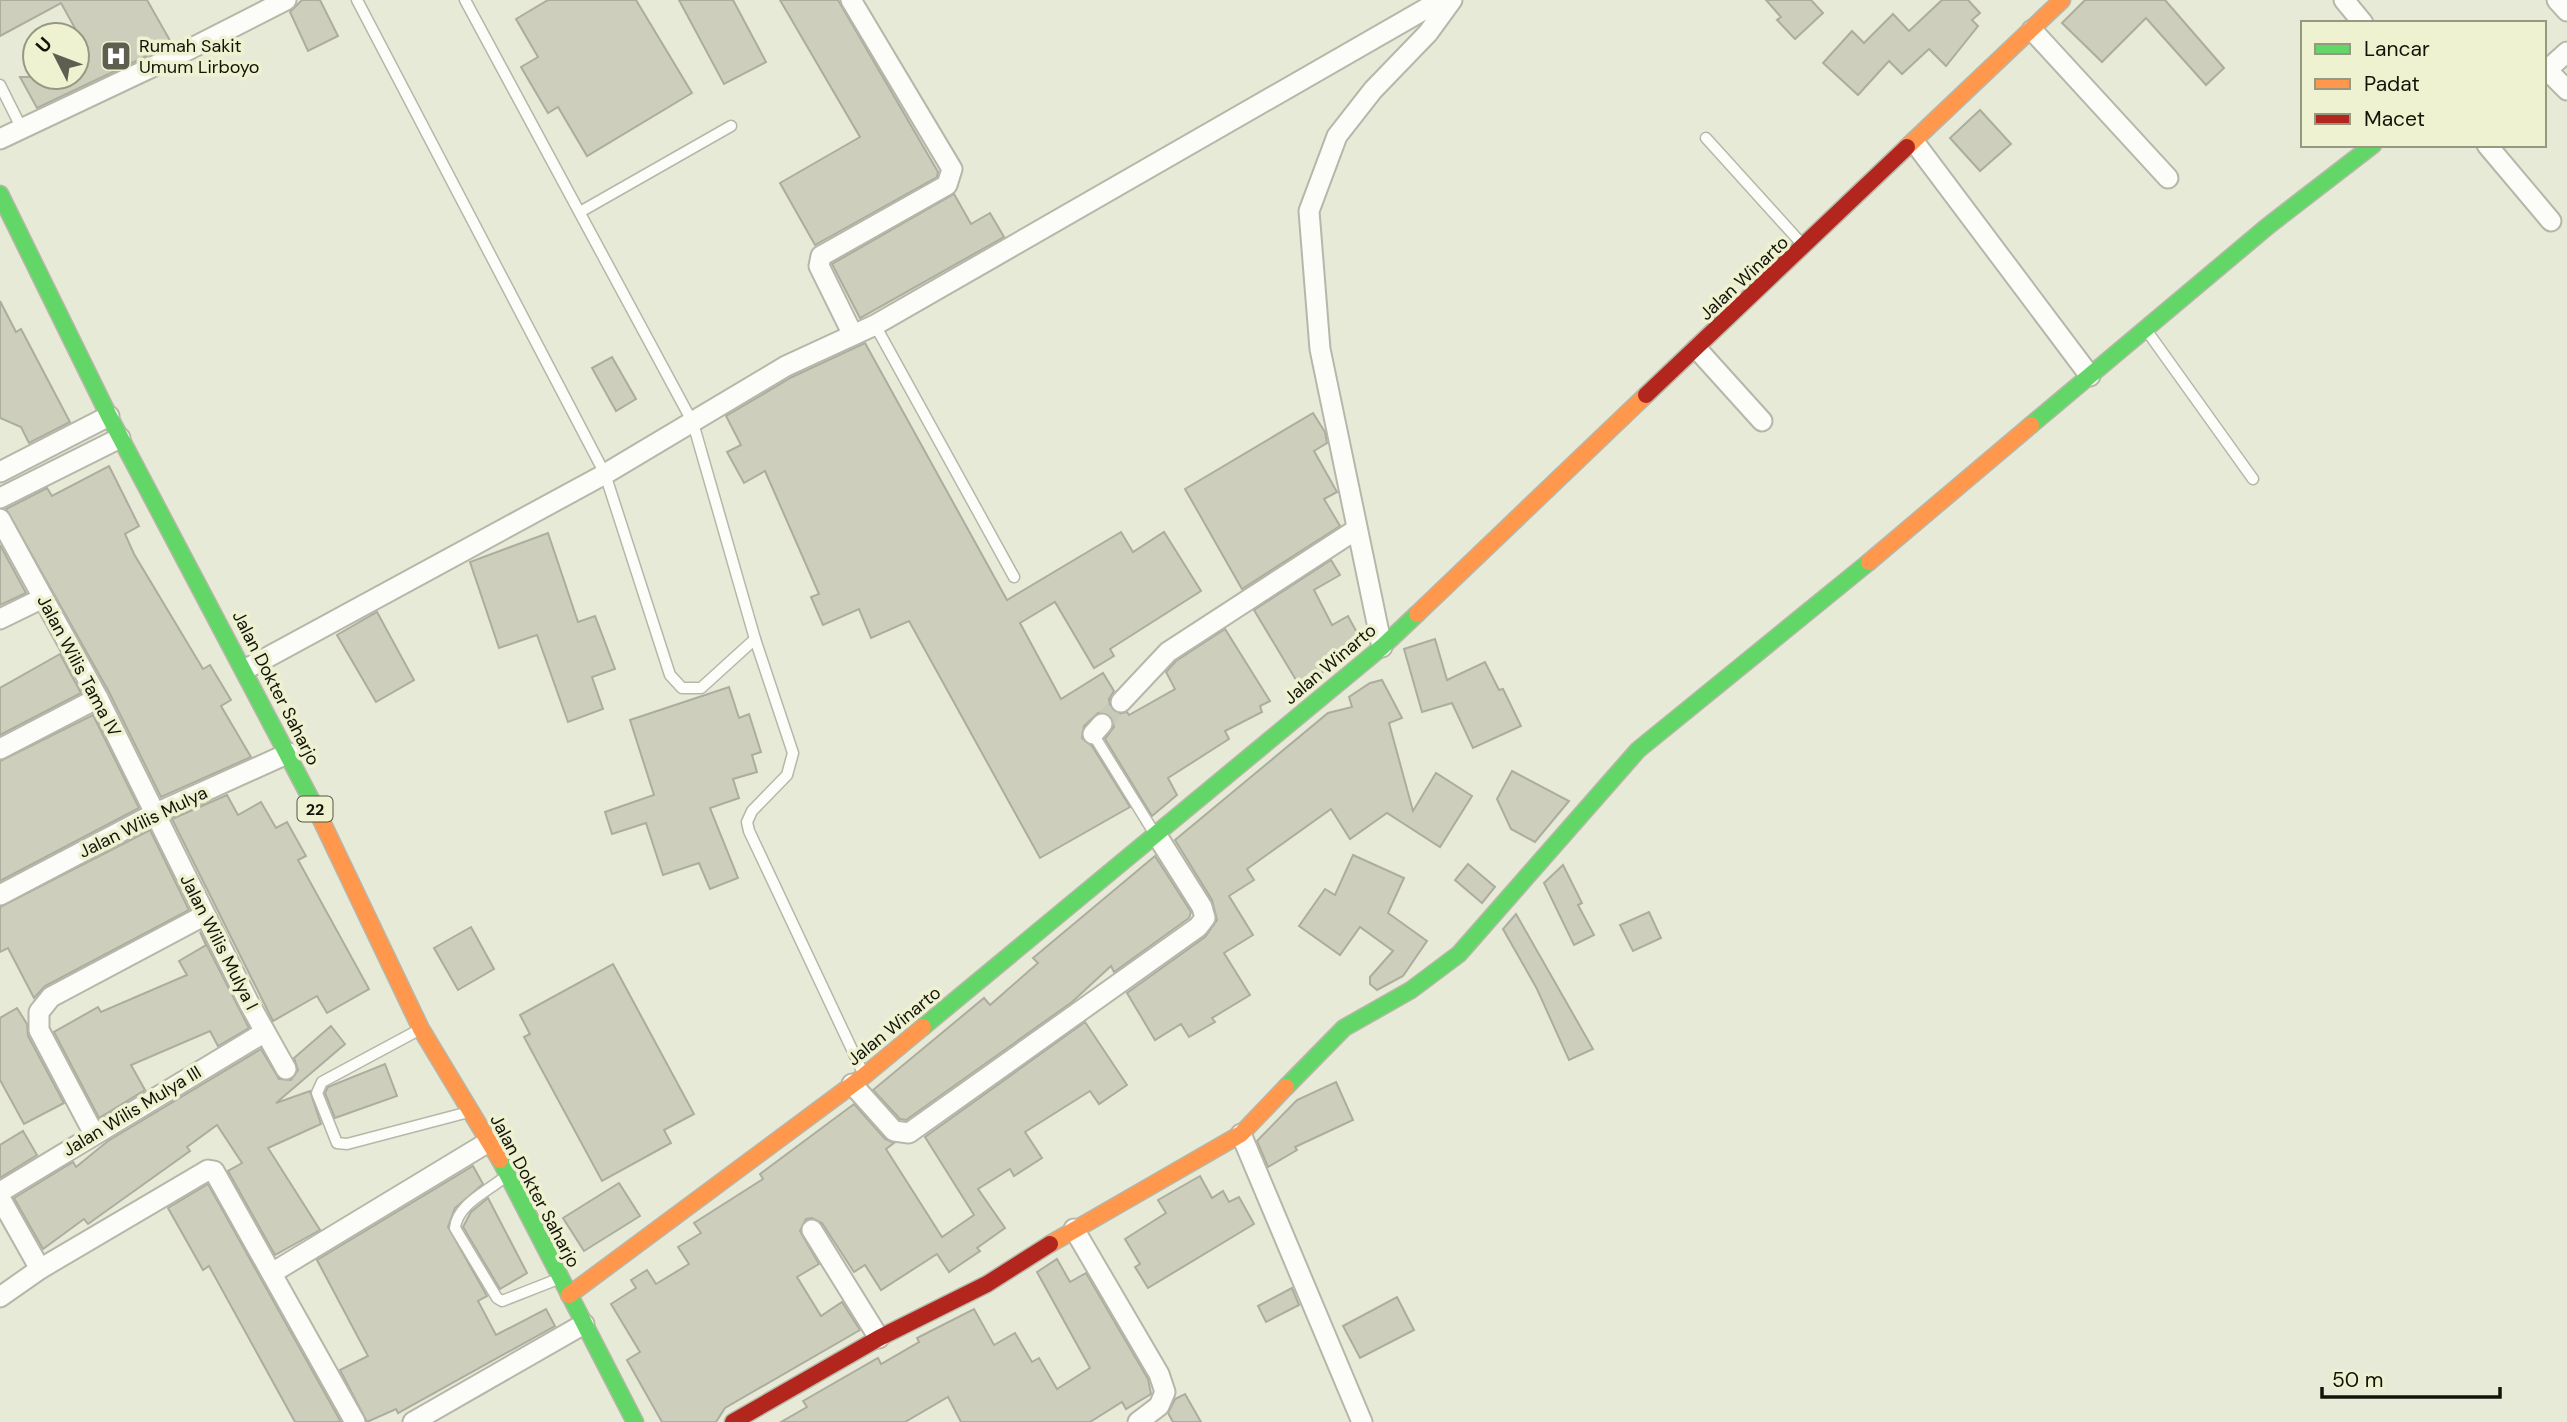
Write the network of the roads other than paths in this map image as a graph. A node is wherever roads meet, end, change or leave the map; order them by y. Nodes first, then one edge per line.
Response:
1 (286, 0) edge
2 (357, 0) edge
3 (465, 0) edge
4 (851, 0) edge
5 (1441, 0) edge
6 (1451, 0) edge
7 (2062, 0) edge
8 (2344, 0) edge
9 (2557, 0) edge
10 (2567, 11) edge
11 (2360, 21) edge
12 (2032, 30) junction
13 (2567, 52) edge
14 (2546, 71) edge
15 (0, 85) edge
16 (2567, 90) edge
17 (731, 126) dead end
18 (22, 129) junction
19 (1706, 138) dead end
20 (0, 139) edge
21 (1914, 143) junction
22 (2370, 147) edge
23 (2489, 147) edge
24 (2168, 178) dead end
25 (0, 194) edge
26 (580, 212) junction
27 (2551, 221) dead end
28 (1805, 247) junction
29 (875, 324) junction
30 (2147, 331) junction
31 (853, 335) junction
32 (1697, 349) junction
33 (2090, 376) junction
34 (109, 416) junction
35 (1762, 421) dead end
36 (693, 423) junction
37 (120, 438) junction
38 (0, 472) edge
39 (606, 474) junction
40 (2253, 480) dead end
41 (0, 498) edge
42 (0, 519) edge
43 (1357, 529) junction
44 (1013, 577) dead end
45 (43, 598) junction
46 (0, 619) edge
47 (755, 639) junction
48 (1382, 647) junction
49 (246, 669) junction
50 (98, 698) junction
51 (1122, 702) tunnel mouth
52 (1097, 729) dead end
53 (0, 749) edge
54 (289, 753) junction
55 (154, 814) junction
56 (1156, 834) junction
57 (0, 895) edge
58 (205, 915) junction
59 (421, 1029) junction
60 (265, 1031) junction
61 (286, 1069) dead end
62 (858, 1080) junction
63 (469, 1112) junction
64 (94, 1134) junction
65 (1241, 1134) junction
66 (490, 1141) junction
67 (508, 1175) junction
68 (0, 1192) edge
69 (0, 1198) edge
70 (6, 1221) edge
71 (1074, 1229) junction
72 (812, 1230) dead end
73 (40, 1269) junction
74 (272, 1273) junction
75 (560, 1278) junction
76 (569, 1295) junction
77 (0, 1297) edge
78 (584, 1324) junction
79 (879, 1338) junction
80 (355, 1422) edge
81 (413, 1422) edge
82 (635, 1422) edge
83 (733, 1422) edge
84 (1138, 1422) edge
85 (1362, 1422) edge

1 - 18 street
2 - 39 lane
3 - 26 lane
4 - 31 street
5 - 29 street
6 - 43 street
7 - 12 main road, Jalan Winarto
8 - 11 street
9 - 10 street
12 - 21 main road, Jalan Winarto
12 - 24 street
13 - 14 street
14 - 16 street
15 - 18 lane
17 - 26 lane
18 - 20 street
19 - 28 lane
21 - 28 main road, Jalan Winarto
21 - 33 street
22 - 30 main road
23 - 27 street
25 - 34 main road, Jalan Dokter Saharjo / 22
26 - 36 lane
28 - 32 main road, Jalan Winarto
29 - 31 street
29 - 44 lane
30 - 33 main road
30 - 40 lane
31 - 36 street
32 - 35 street
32 - 48 main road, Jalan Winarto
33 - 65 main road
34 - 37 main road, Jalan Dokter Saharjo / 22
34 - 38 street
36 - 39 street
36 - 47 lane
37 - 41 street
37 - 49 main road, Jalan Dokter Saharjo / 22
39 - 47 lane
39 - 49 street
42 - 45 street, Jalan Wilis Tama IV
43 - 48 street
43 - 51 street
45 - 46 street
45 - 50 street, Jalan Wilis Tama IV
47 - 62 lane
48 - 56 main road, Jalan Winarto
49 - 54 main road, Jalan Dokter Saharjo / 22
50 - 53 street
50 - 55 street, Jalan Wilis Tama IV
52 - 56 lane
54 - 55 street, Jalan Wilis Mulya
54 - 59 main road, Jalan Dokter Saharjo / 22
55 - 57 street, Jalan Wilis Mulya
55 - 58 street, Jalan Wilis Mulya I
56 - 62 main road, Jalan Winarto
56 - 62 street
58 - 60 street, Jalan Wilis Mulya I
58 - 64 street
59 - 63 main road, Jalan Dokter Saharjo / 22
59 - 63 lane
60 - 61 street, Jalan Wilis Mulya I
60 - 64 street, Jalan Wilis Mulya III
62 - 76 main road, Jalan Winarto
63 - 66 main road, Jalan Dokter Saharjo / 22
64 - 68 street, Jalan Wilis Mulya III
65 - 71 main road
65 - 85 street
66 - 67 main road, Jalan Dokter Saharjo / 22
66 - 74 street
67 - 75 main road, Jalan Dokter Saharjo / 22
67 - 75 lane
69 - 70 street
70 - 73 street
71 - 79 main road
71 - 84 street
72 - 79 street
73 - 74 street
73 - 77 street
74 - 80 street
75 - 76 main road, Jalan Dokter Saharjo / 22
76 - 78 main road, Jalan Dokter Saharjo / 22
78 - 81 street
78 - 82 main road, Jalan Dokter Saharjo / 22
79 - 83 main road

